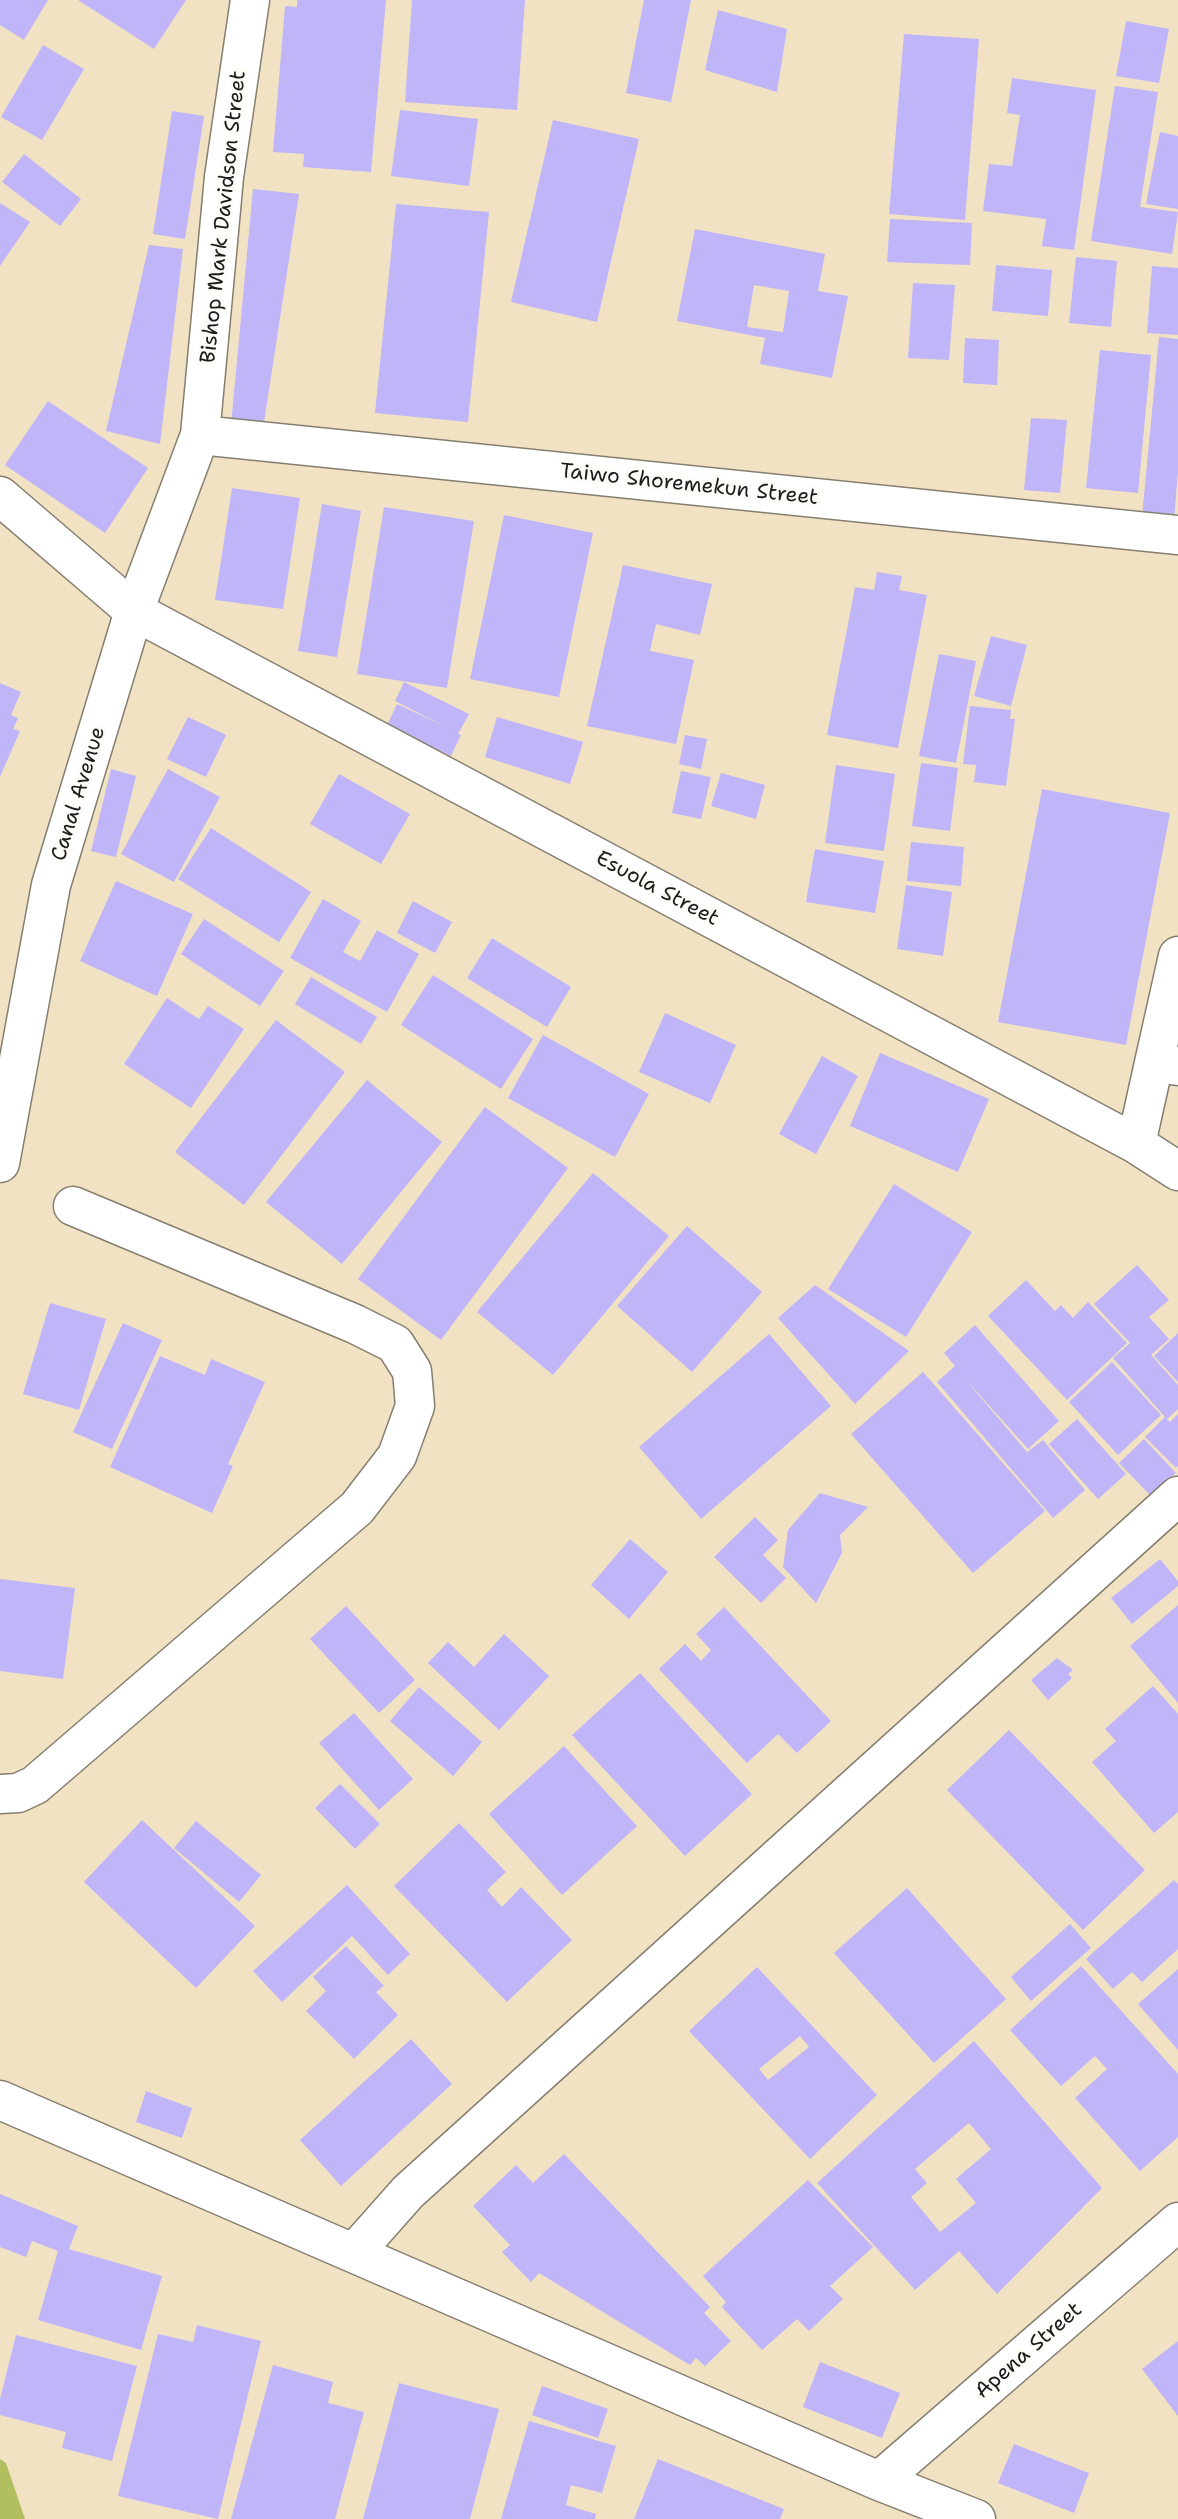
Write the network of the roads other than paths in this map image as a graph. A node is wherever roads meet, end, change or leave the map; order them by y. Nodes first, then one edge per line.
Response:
1 (250, 0) edge
2 (200, 435) junction
3 (0, 496) edge
4 (1178, 535) edge
5 (134, 611) junction
6 (1178, 956) edge
7 (1166, 1065) edge
8 (1136, 1144) junction
9 (0, 1163) edge
10 (1178, 1171) edge
11 (72, 1206) dead end
12 (1178, 1496) edge
13 (0, 1794) edge
14 (0, 2100) edge
15 (1178, 2222) edge
16 (354, 2253) junction
17 (879, 2481) junction
18 (976, 2519) edge

1 - 2 street, Bishop Mark Davidson Street
2 - 4 street, Taiwo Shoremekun Street
2 - 5 street, Canal Avenue
3 - 5 street, Esuola Street
5 - 8 street, Esuola Street
5 - 9 street, Canal Avenue
6 - 7 street
7 - 8 street
8 - 10 street, Esuola Street
11 - 13 street
12 - 16 street
14 - 16 street
15 - 17 street, Apena Street
16 - 17 street
17 - 18 street

